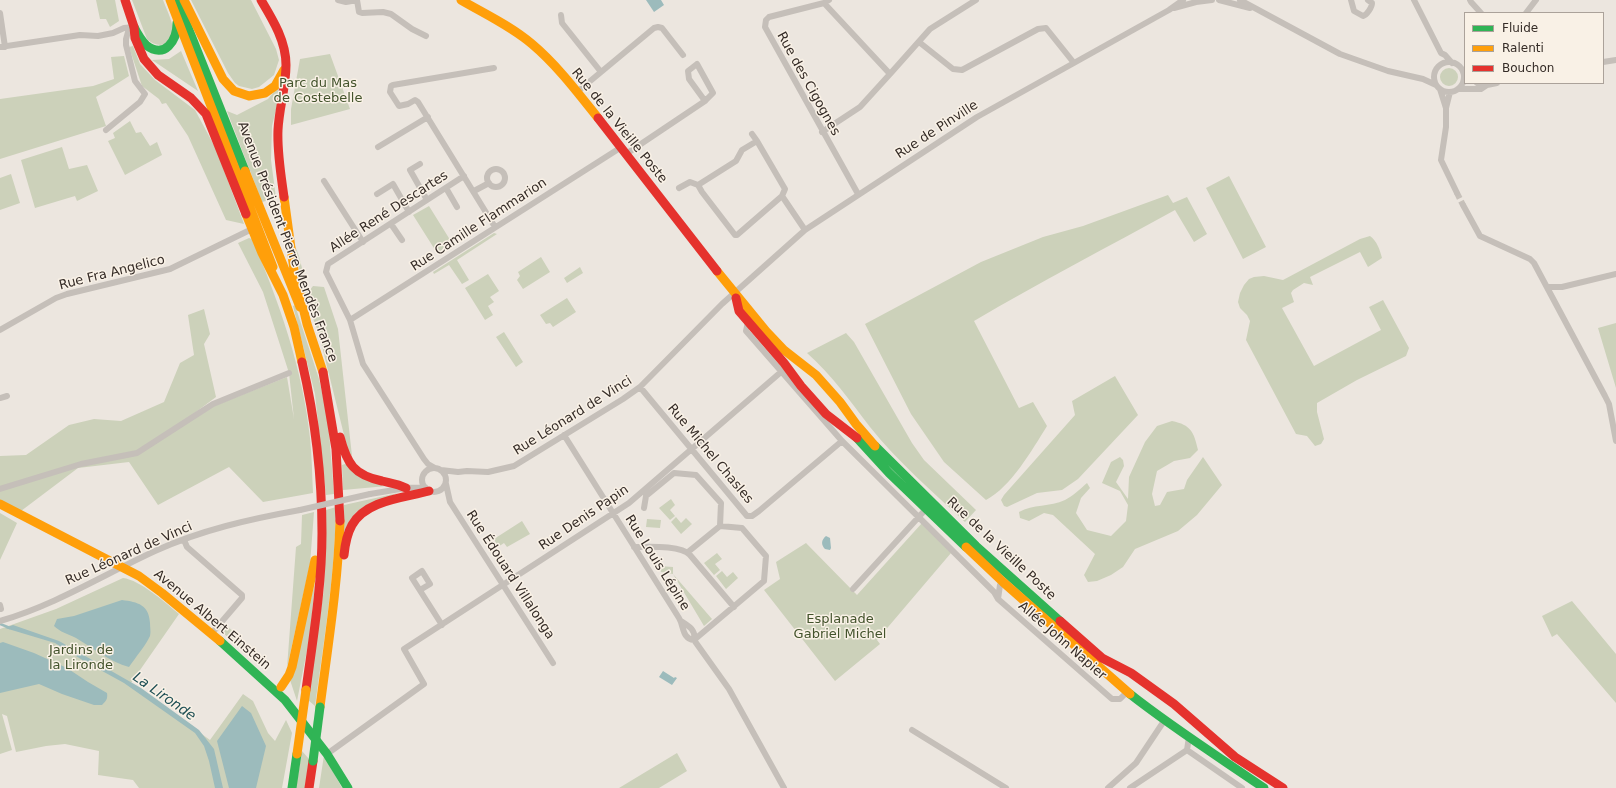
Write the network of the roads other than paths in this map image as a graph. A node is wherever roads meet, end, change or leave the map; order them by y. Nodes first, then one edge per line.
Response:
1 (125, 0) edge
2 (170, 0) edge
3 (177, 0) edge
4 (184, 0) edge
5 (261, 0) edge
6 (338, 0) edge
7 (462, 0) edge
8 (976, 0) edge
9 (1183, 0) edge
10 (1212, 0) edge
11 (1219, 0) edge
12 (1240, 0) edge
13 (1351, 0) edge
14 (1368, 0) edge
15 (1414, 0) edge
16 (1536, 0) edge
17 (1468, 1) edge
18 (826, 2) edge
19 (969, 2) edge
20 (1169, 10) junction
21 (1259, 11) junction
22 (1480, 12) edge
23 (1528, 12) edge
24 (0, 13) edge
25 (561, 15) dead end
26 (177, 18) junction
27 (134, 27) junction
28 (426, 36) dead end
29 (919, 42) junction
30 (3, 47) edge
31 (1441, 53) junction
32 (683, 55) dead end
33 (1616, 60) edge
34 (1452, 62) junction
35 (1604, 62) edge
36 (1074, 63) junction
37 (1464, 63) edge
38 (286, 65) junction
39 (1439, 65) junction
40 (1459, 67) junction
41 (494, 68) dead end
42 (601, 72) junction
43 (890, 74) junction
44 (1434, 75) junction
45 (1464, 78) edge
46 (1423, 79) junction
47 (1482, 84) edge
48 (1492, 84) edge
49 (1487, 85) junction
50 (1438, 87) junction
51 (1458, 89) junction
52 (577, 92) junction
53 (1450, 92) junction
54 (705, 101) junction
55 (1446, 108) junction
56 (428, 117) junction
57 (106, 130) dead end
58 (822, 132) junction
59 (752, 134) dead end
60 (757, 141) junction
61 (378, 147) dead end
62 (623, 151) junction
63 (420, 164) dead end
64 (464, 176) junction
65 (324, 181) dead end
66 (489, 183) dead end
67 (698, 185) junction
68 (446, 188) junction
69 (679, 188) dead end
70 (474, 191) junction
71 (1457, 193) tunnel mouth
72 (377, 194) dead end
73 (858, 194) junction
74 (782, 196) junction
75 (427, 200) junction
76 (1463, 205) tunnel mouth
77 (457, 207) dead end
78 (410, 212) junction
79 (391, 224) junction
80 (495, 227) junction
81 (252, 229) junction
82 (805, 230) junction
83 (402, 240) dead end
84 (363, 242) junction
85 (1616, 274) edge
86 (1547, 287) junction
87 (734, 293) junction
88 (283, 295) junction
89 (350, 320) junction
90 (307, 324) junction
91 (0, 330) edge
92 (781, 368) junction
93 (289, 373) dead end
94 (640, 387) junction
95 (328, 394) junction
96 (7, 396) dead end
97 (0, 398) edge
98 (1614, 420) edge
99 (845, 429) junction
100 (564, 435) junction
101 (857, 438) junction
102 (842, 441) junction
103 (1616, 442) edge
104 (691, 449) junction
105 (424, 459) junction
106 (438, 469) junction
107 (426, 472) junction
108 (458, 472) junction
109 (423, 478) junction
110 (446, 482) junction
111 (408, 487) junction
112 (0, 489) edge
113 (429, 490) junction
114 (448, 499) junction
115 (0, 504) edge
116 (644, 508) dead end
117 (926, 509) junction
118 (613, 514) junction
119 (918, 518) junction
120 (720, 526) junction
121 (322, 534) junction
122 (184, 540) junction
123 (964, 545) junction
124 (634, 547) junction
125 (688, 552) junction
126 (956, 554) junction
127 (122, 568) junction
128 (1003, 582) junction
129 (503, 585) junction
130 (854, 588) dead end
131 (420, 590) dead end
132 (335, 591) junction
133 (998, 599) junction
134 (734, 607) junction
135 (3, 620) edge
136 (442, 625) junction
137 (212, 633) junction
138 (694, 640) junction
139 (553, 663) dead end
140 (278, 689) junction
141 (1127, 692) junction
142 (1164, 721) junction
143 (912, 730) dead end
144 (1189, 736) junction
145 (1187, 750) junction
146 (327, 754) junction
147 (1111, 787) edge
148 (292, 788) edge
149 (309, 788) edge
150 (348, 788) edge
151 (784, 788) edge
152 (1006, 788) edge
153 (1130, 788) edge
154 (1242, 788) edge
155 (1264, 788) edge
156 (1283, 788) edge

1 - 27 main road
2 - 26 main road, Avenue Président Pierre Mendès France
3 - 90 main road, Avenue Président Pierre Mendès France
4 - 38 main road
5 - 38 main road
6 - 28 street
7 - 52 main road, Rue de la Vieille Poste
8 - 19 street
9 - 20 street, Rue de Pinville
10 - 20 street, Rue de Pinville
11 - 21 street
12 - 21 street
13 - 14 street
15 - 31 street
16 - 23 street
17 - 22 street
18 - 43 street
18 - 58 street, Rue des Cigognes
19 - 29 street
20 - 36 street, Rue de Pinville
21 - 46 street
24 - 30 street
25 - 42 street
26 - 27 main road
26 - 88 main road, Avenue Président Pierre Mendès France
27 - 30 street
27 - 57 street
27 - 81 main road
29 - 36 street
29 - 43 street
31 - 34 street
31 - 39 street
32 - 42 street
33 - 35 street
34 - 39 street
34 - 40 street
36 - 73 street, Rue de Pinville
37 - 40 street
38 - 90 main road
39 - 44 street
40 - 45 street
41 - 56 street
42 - 52 street
43 - 58 street
44 - 46 street
44 - 50 street
45 - 51 street
46 - 50 street
47 - 49 street
48 - 49 street
49 - 51 street
50 - 53 street
50 - 55 street
51 - 53 street
52 - 62 main road, Rue de la Vieille Poste
53 - 55 street
54 - 54 street
54 - 62 street, Rue Camille Flammarion
55 - 71 street
56 - 61 street
56 - 64 street
58 - 73 street, Rue des Cigognes
59 - 60 street
60 - 67 street
60 - 74 street
62 - 80 street, Rue Camille Flammarion
62 - 87 main road, Rue de la Vieille Poste
63 - 75 street
64 - 68 street, Allée René Descartes
64 - 70 street
65 - 84 street
66 - 70 street
67 - 69 street
67 - 74 street
68 - 75 street, Allée René Descartes
68 - 77 street
70 - 80 street
72 - 78 street
73 - 82 street, Rue de Pinville
74 - 82 street
75 - 78 street, Allée René Descartes
76 - 86 street
78 - 79 street, Allée René Descartes
79 - 83 street
79 - 84 street, Allée René Descartes
80 - 89 street, Rue Camille Flammarion
81 - 88 main road
81 - 91 street, Rue Fra Angelico
82 - 87 street, Rue de Pinville
84 - 89 street, Allée René Descartes
85 - 86 street
86 - 98 street
87 - 92 main road, Rue de la Vieille Poste
87 - 94 street, Rue Léonard de Vinci
87 - 156 main road, Rue de la Vieille Poste
88 - 121 main road, Avenue Président Pierre Mendès France
89 - 105 street
90 - 95 main road, Avenue Président Pierre Mendès France
92 - 99 main road, Rue de la Vieille Poste
92 - 102 street, Rue de la Vieille Poste
92 - 104 street, Rue Denis Papin
93 - 112 street
94 - 100 street, Rue Léonard de Vinci
94 - 104 street, Rue Michel Chasles
95 - 111 main road
95 - 132 main road, Avenue Président Pierre Mendès France
96 - 97 street
98 - 103 street
99 - 101 main road, Rue de la Vieille Poste
99 - 102 street
100 - 108 street, Rue Léonard de Vinci
100 - 118 street, Rue Louis Lépine
101 - 102 street
101 - 117 main road, Rue de la Vieille Poste
102 - 104 street, Rue Michel Chasles
102 - 119 street, Rue de la Vieille Poste
104 - 118 street, Rue Denis Papin
105 - 106 street
105 - 107 street
106 - 107 street
106 - 108 street, Rue Léonard de Vinci
106 - 110 street
107 - 109 street
108 - 110 street
109 - 111 street, Rue Léonard de Vinci
109 - 113 street
110 - 113 street
110 - 114 street, Rue Édouard Villalonga
111 - 113 street, Rue Léonard de Vinci
111 - 122 street, Rue Léonard de Vinci, bridge
113 - 114 street
113 - 132 main road
114 - 129 street, Rue Édouard Villalonga
115 - 127 main road, Avenue Albert Einstein
116 - 120 street
117 - 119 street, Rue de la Vieille Poste
117 - 123 main road, Rue de la Vieille Poste
118 - 124 street, Rue Louis Lépine
118 - 129 street, Rue Denis Papin
119 - 126 street, Rue de la Vieille Poste
119 - 130 street
120 - 125 street
120 - 134 street
121 - 140 main road
121 - 148 main road, Avenue Président Pierre Mendès France, bridge
122 - 127 street, Rue Léonard de Vinci
122 - 137 street
123 - 126 street, Rue de la Vieille Poste
123 - 128 main road, Rue de la Vieille Poste
124 - 125 street
124 - 138 street, Rue Louis Lépine
125 - 134 street
126 - 133 street, Rue de la Vieille Poste
127 - 135 street, Rue Léonard de Vinci
127 - 137 main road, Avenue Albert Einstein
128 - 133 street
128 - 141 main road, Rue de la Vieille Poste
129 - 136 street, Rue Denis Papin
129 - 139 street, Rue Édouard Villalonga
131 - 136 street
132 - 149 main road, Avenue Président Pierre Mendès France, bridge
133 - 141 street, Allée John Napier
134 - 138 street
136 - 146 street, Rue Denis Papin
137 - 140 main road, Avenue Albert Einstein
138 - 151 street, Rue Louis Lépine
140 - 146 main road, Avenue Albert Einstein
141 - 142 main road, Rue de la Vieille Poste
142 - 144 main road, Rue de la Vieille Poste
142 - 147 street
143 - 152 street
144 - 145 street
144 - 155 main road, Rue de la Vieille Poste
145 - 153 street
145 - 154 street
146 - 150 main road, Avenue Albert Einstein

